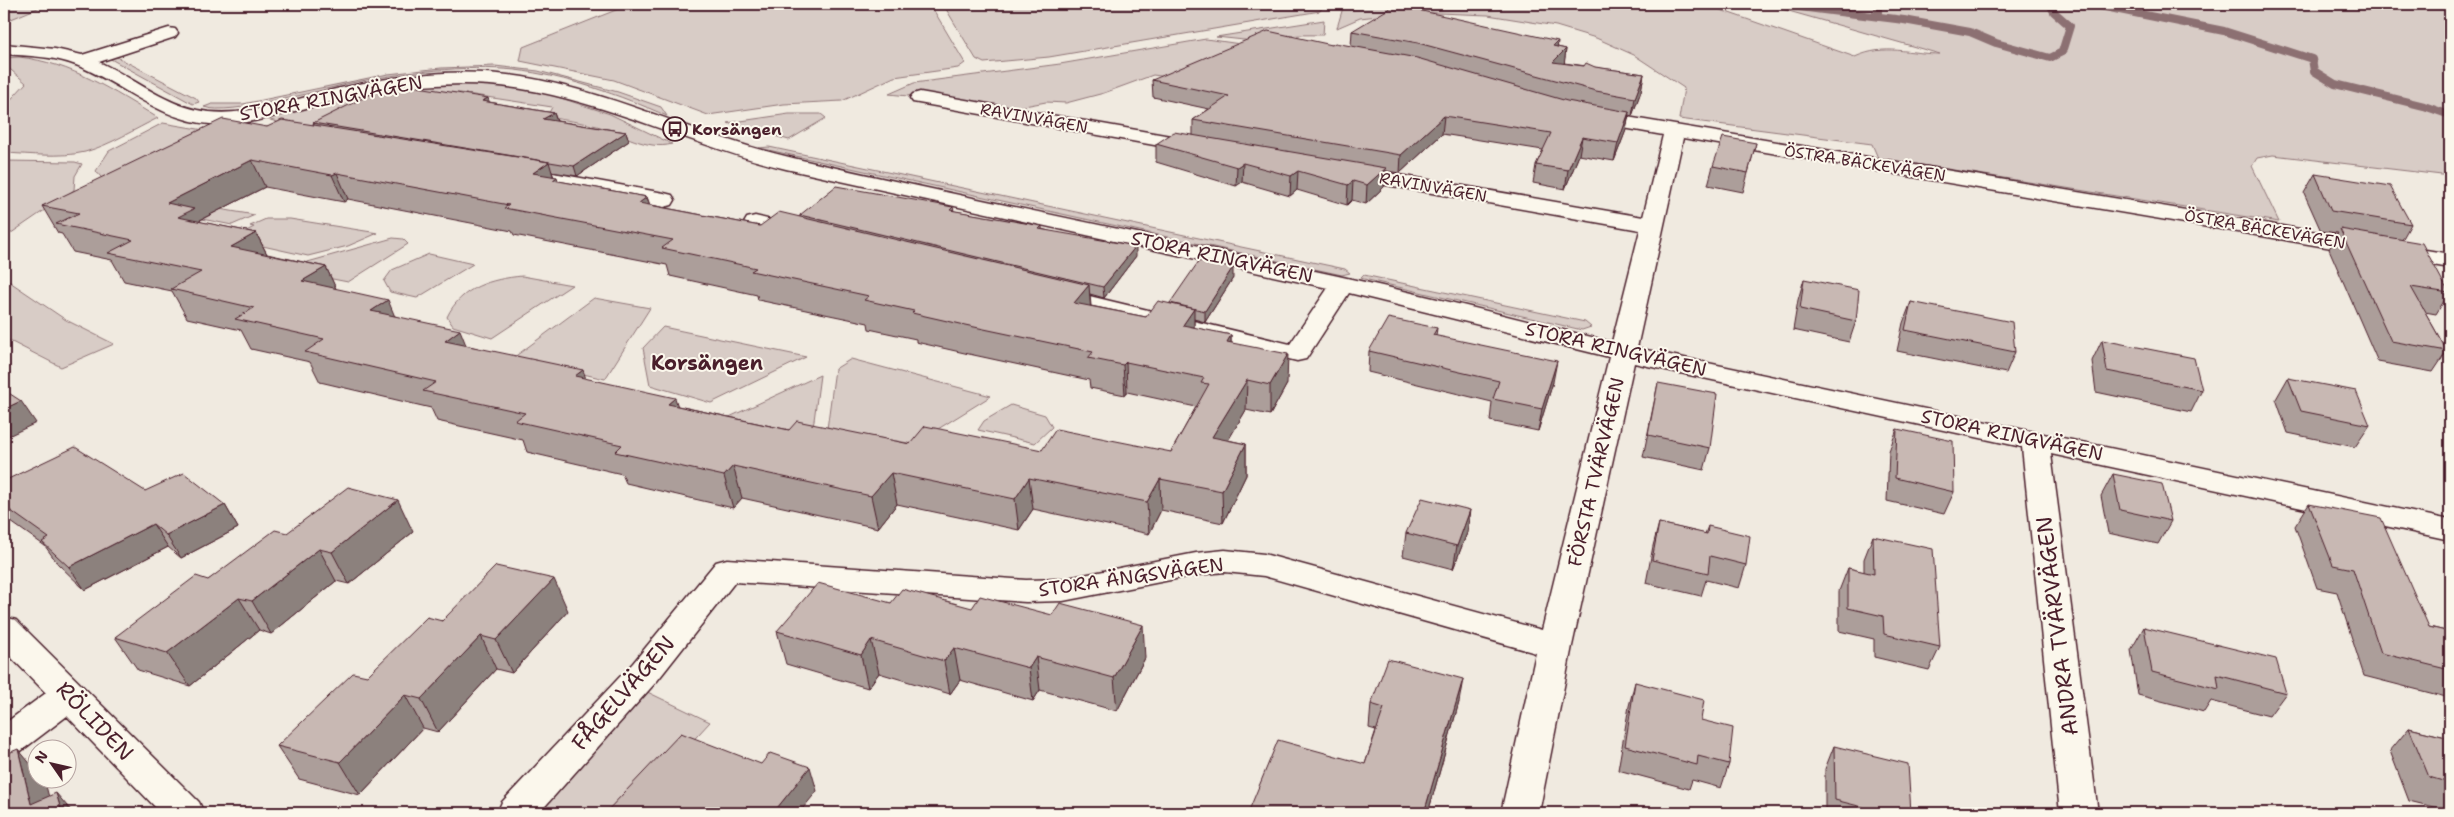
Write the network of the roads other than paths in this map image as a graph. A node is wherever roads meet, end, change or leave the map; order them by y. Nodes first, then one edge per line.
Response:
1 (169, 33) dead end
2 (4, 49) edge
3 (83, 61) junction
4 (920, 98) dead end
5 (1576, 114) edge
6 (243, 116) junction
7 (264, 131) edge
8 (1674, 132) junction
9 (1221, 150) edge
10 (1329, 169) edge
11 (504, 171) edge
12 (664, 200) dead end
13 (755, 223) edge
14 (1651, 225) junction
15 (816, 238) edge
16 (2450, 261) edge
17 (1342, 284) junction
18 (1033, 290) edge
19 (1624, 352) junction
20 (2035, 440) junction
21 (2450, 530) edge
22 (727, 570) joint
23 (4, 629) edge
24 (1555, 646) junction
25 (70, 694) junction
26 (4, 744) edge
27 (184, 813) edge
28 (516, 813) edge
29 (1520, 813) edge
30 (2079, 813) edge

1 - 3 street
2 - 3 street, STORA RINGVÄGEN
3 - 6 street, STORA RINGVÄGEN
4 - 9 street, RAVINVÄGEN
5 - 8 street, ÖSTRA BÄCKEVÄGEN
6 - 7 street
6 - 17 street, STORA RINGVÄGEN
8 - 14 street, FÖRSTA TVÄRVÄGEN
8 - 16 street, ÖSTRA BÄCKEVÄGEN
10 - 14 street, RAVINVÄGEN
11 - 12 street
13 - 15 street
14 - 19 street, FÖRSTA TVÄRVÄGEN
17 - 18 street
17 - 19 street, STORA RINGVÄGEN
19 - 20 street, STORA RINGVÄGEN
19 - 24 street, FÖRSTA TVÄRVÄGEN
20 - 21 street, STORA RINGVÄGEN
20 - 30 street, ANDRA TVÄRVÄGEN
22 - 24 street, STORA ÄNGSVÄGEN
22 - 28 street, FÅGELVÄGEN
23 - 25 street, RÖLIDEN
24 - 29 street, FÖRSTA TVÄRVÄGEN
25 - 26 street
25 - 27 street, RÖLIDEN

